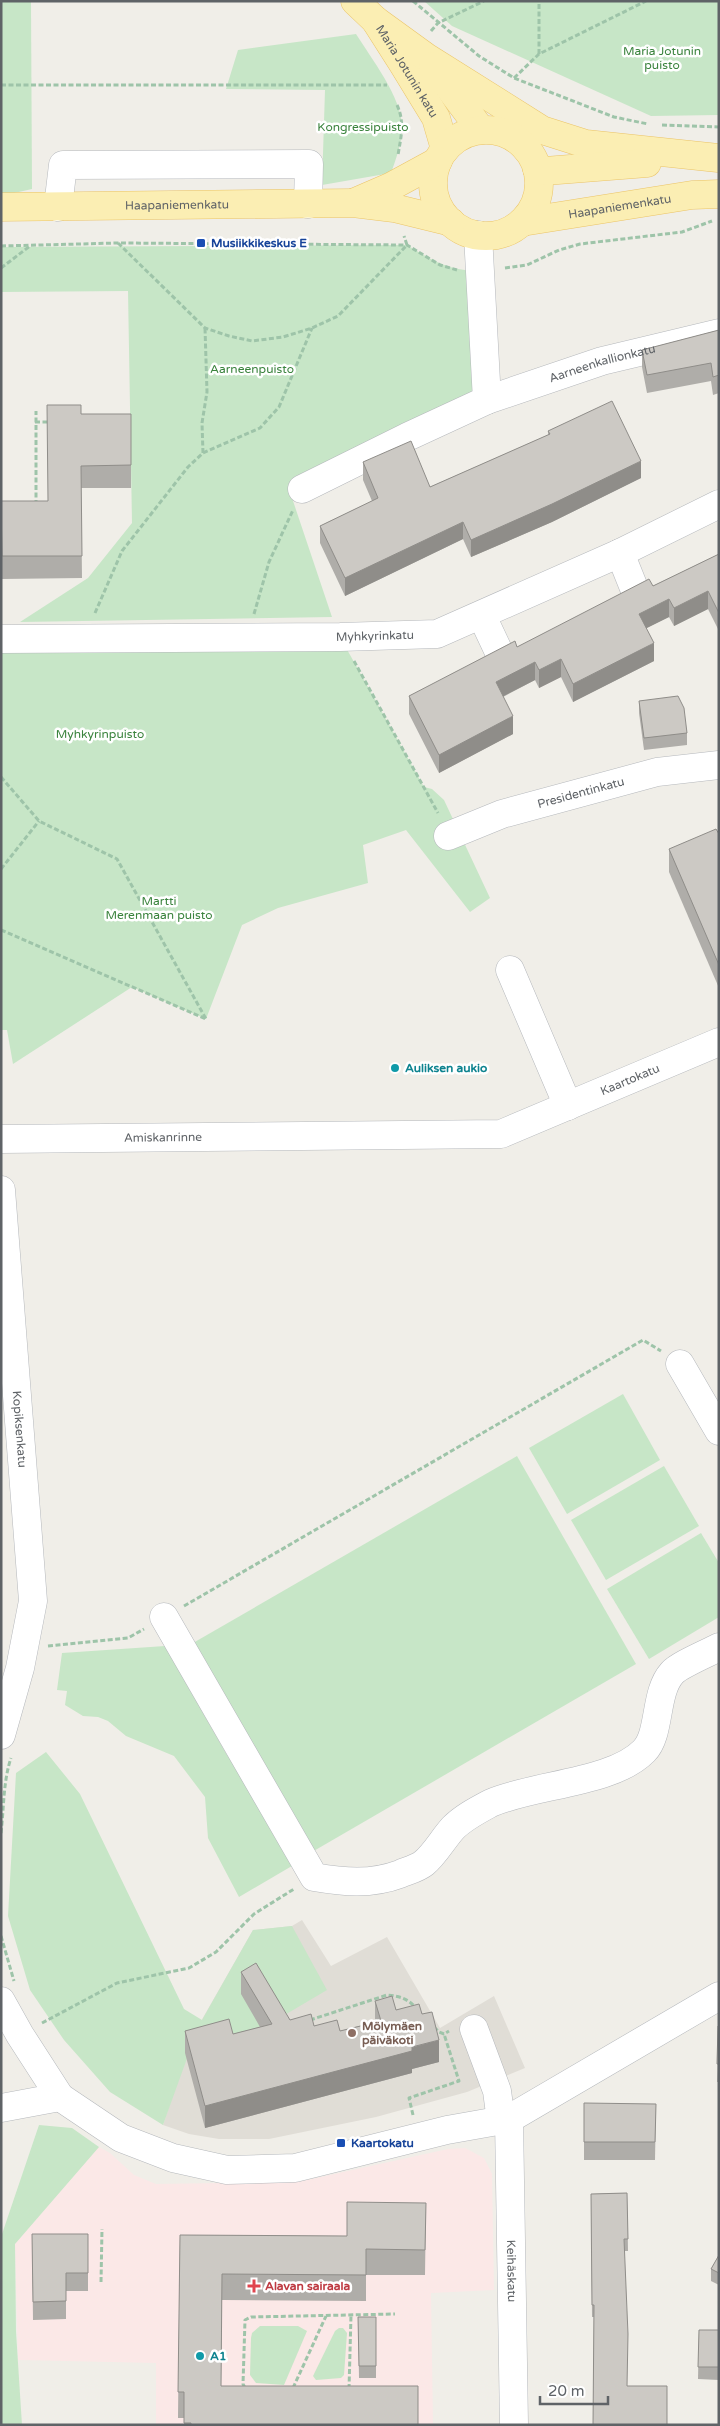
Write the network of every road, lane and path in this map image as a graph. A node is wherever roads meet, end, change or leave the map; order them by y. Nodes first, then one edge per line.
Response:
1 (355, 1) edge
2 (414, 1) edge
3 (484, 1) edge
4 (540, 1) edge
5 (646, 1) edge
6 (438, 23) junction
7 (539, 54) junction
8 (408, 64) junction
9 (514, 78) junction
10 (1, 85) edge
11 (391, 93) dead end
12 (394, 100) dead end
13 (719, 127) edge
14 (481, 130) junction
15 (442, 155) junction
16 (718, 158) edge
17 (538, 169) junction
18 (719, 194) edge
19 (393, 197) junction
20 (308, 204) junction
21 (58, 207) junction
22 (1, 208) edge
23 (719, 218) edge
24 (451, 222) junction
25 (522, 222) junction
26 (478, 235) junction
27 (118, 243) junction
28 (31, 245) junction
29 (407, 245) junction
30 (1, 246) edge
31 (1, 268) edge
32 (480, 271) junction
33 (205, 328) junction
34 (312, 328) junction
35 (719, 333) edge
36 (487, 400) junction
37 (36, 411) dead end
38 (35, 422) junction
39 (54, 422) edge
40 (203, 453) junction
41 (302, 489) joint
42 (28, 504) edge
43 (719, 504) edge
44 (620, 553) junction
45 (634, 588) edge
46 (482, 616) junction
47 (253, 618) dead end
48 (340, 636) junction
49 (86, 638) junction
50 (1, 639) edge
51 (498, 650) edge
52 (719, 765) edge
53 (1, 777) edge
54 (40, 821) junction
55 (443, 826) joint
56 (1, 869) edge
57 (1, 930) edge
58 (510, 970) dead end
59 (719, 1042) edge
60 (568, 1106) junction
61 (325, 1134) joint
62 (1, 1139) edge
63 (1, 1190) edge
64 (680, 1364) joint
65 (719, 1431) edge
66 (164, 1617) junction
67 (40, 1647) dead end
68 (719, 1648) edge
69 (11, 1666) edge
70 (8, 1742) edge
71 (1, 1833) edge
72 (314, 1877) junction
73 (1, 1936) edge
74 (9, 1993) edge
75 (719, 1996) edge
76 (422, 2014) edge
77 (427, 2020) edge
78 (302, 2022) edge
79 (37, 2026) dead end
80 (474, 2028) joint
81 (444, 2034) junction
82 (60, 2097) junction
83 (1, 2108) edge
84 (421, 2113) dead end
85 (414, 2115) junction
86 (404, 2118) dead end
87 (505, 2120) junction
88 (102, 2229) dead end
89 (101, 2282) dead end
90 (395, 2314) dead end
91 (351, 2315) junction
92 (326, 2316) junction
93 (300, 2391) edge
94 (344, 2391) edge
95 (249, 2392) edge
96 (514, 2425) edge

1 - 8 main road, Maria Jotunin katu
2 - 6 path
3 - 6 path
4 - 7 path
5 - 7 path
6 - 8 path
6 - 9 path
7 - 9 path
8 - 10 path
8 - 11 path
8 - 14 main road, Maria Jotunin katu
8 - 15 main road, Maria Jotunin katu
8 - 16 main road
9 - 13 path
12 - 19 path
14 - 15 main road
14 - 17 main road
15 - 19 main road, Haapaniemenkatu
15 - 24 main road
16 - 17 main road
17 - 25 main road
18 - 25 main road, Haapaniemenkatu
19 - 20 main road, Haapaniemenkatu
19 - 24 main road
19 - 29 path
20 - 21 main road, Haapaniemenkatu
20 - 21 street
21 - 22 main road, Haapaniemenkatu
23 - 32 path
24 - 26 main road
25 - 26 main road
26 - 32 street
27 - 28 path
27 - 29 path
27 - 33 path
28 - 30 path
28 - 31 path
29 - 32 path
29 - 34 path
32 - 36 street
33 - 34 path
33 - 40 path
34 - 40 path
35 - 36 street, Aarneenkallionkatu
36 - 41 street, Aarneenkallionkatu
37 - 38 path
38 - 39 path
38 - 42 path
40 - 49 path
41 - 47 path
43 - 44 street, Myhkyrinkatu
44 - 45 street
44 - 46 street, Myhkyrinkatu
46 - 48 street, Myhkyrinkatu
46 - 51 street
48 - 49 street, Myhkyrinkatu
48 - 55 path
49 - 50 street, Myhkyrinkatu
52 - 55 street, Presidentinkatu
53 - 54 path
54 - 56 path
54 - 57 path
58 - 60 street
59 - 60 street, Kaartokatu
60 - 61 street, Kaartokatu
61 - 62 street, Amiskanrinne
63 - 69 street, Kopiksenkatu
64 - 65 street
64 - 66 path
66 - 67 path
66 - 72 street
68 - 72 street
69 - 70 street
70 - 71 path
72 - 79 path
73 - 74 path
74 - 82 street
75 - 87 street
76 - 78 path
77 - 81 path
80 - 81 path
80 - 87 street, Keihäskatu
81 - 85 path
82 - 83 street
82 - 87 street
84 - 85 path
85 - 86 path
87 - 96 street, Keihäskatu
88 - 89 path
90 - 91 path
91 - 92 path
91 - 94 path
92 - 93 path
92 - 95 path

